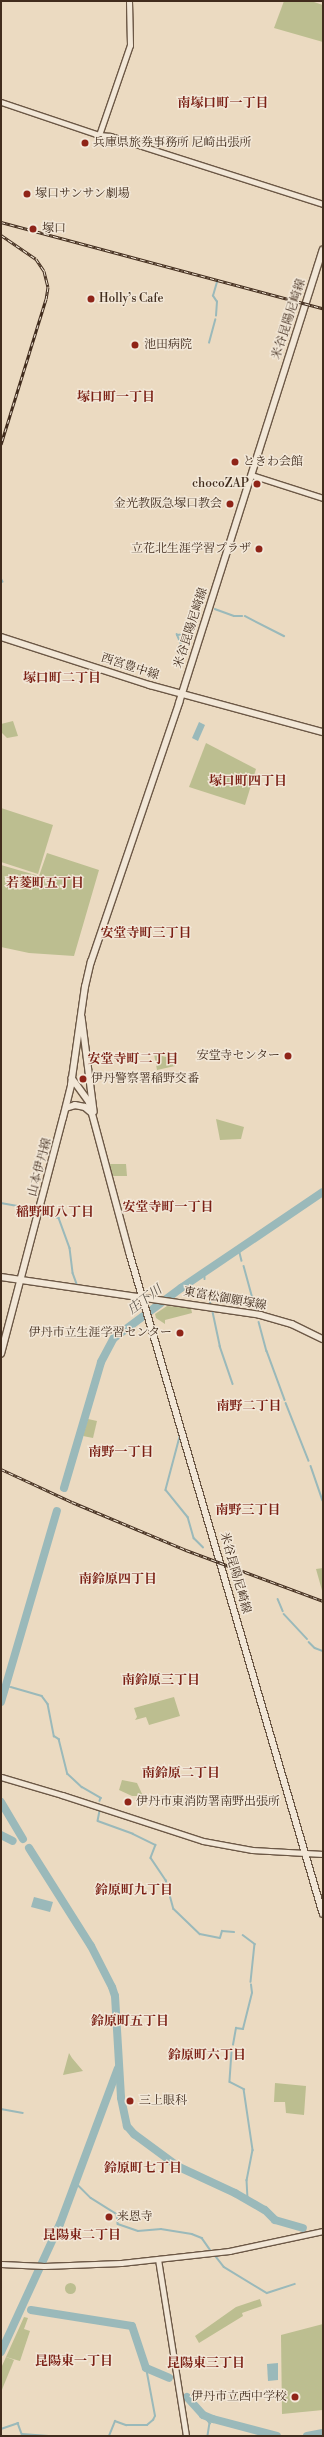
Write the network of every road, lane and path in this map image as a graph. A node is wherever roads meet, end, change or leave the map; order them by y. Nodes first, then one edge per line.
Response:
1 (129, 1) edge
2 (1, 102) edge
3 (99, 135) junction
4 (323, 204) edge
5 (323, 250) edge
6 (251, 475) junction
7 (323, 498) edge
8 (1, 637) edge
9 (182, 694) junction
10 (323, 732) edge
11 (81, 1012) junction
12 (72, 1078) junction
13 (66, 1108) junction
14 (92, 1112) junction
15 (95, 1123) junction
16 (1, 1277) edge
17 (22, 1280) junction
18 (144, 1298) junction
19 (323, 1339) edge
20 (1, 1354) edge
21 (1, 1777) edge
22 (306, 1854) junction
23 (323, 1854) edge
24 (323, 1912) edge
25 (323, 2231) edge
26 (158, 2260) junction
27 (1, 2264) edge
28 (186, 2436) edge

1 - 3 street
2 - 3 street
3 - 4 street
5 - 6 main road, 米谷昆陽尼崎線
6 - 7 street
6 - 9 main road, 米谷昆陽尼崎線
8 - 9 main road, 西宮豊中線
9 - 10 main road, 西宮豊中線
9 - 11 main road, 米谷昆陽尼崎線
11 - 12 main road, 米谷昆陽尼崎線
11 - 15 main road, 米谷昆陽尼崎線
12 - 13 main road, 山本伊丹線
12 - 14 main road, 米谷昆陽尼崎線
13 - 14 main road
13 - 17 main road, 山本伊丹線
14 - 15 main road, 米谷昆陽尼崎線
15 - 18 main road, 米谷昆陽尼崎線
16 - 17 main road, 東富松御願塚線
17 - 18 main road, 東富松御願塚線
17 - 20 main road, 山本伊丹線
18 - 19 main road, 東富松御願塚線
18 - 22 main road, 米谷昆陽尼崎線
21 - 22 street
22 - 23 street
22 - 24 main road, 米谷昆陽尼崎線
25 - 26 street
26 - 27 street
26 - 28 street

